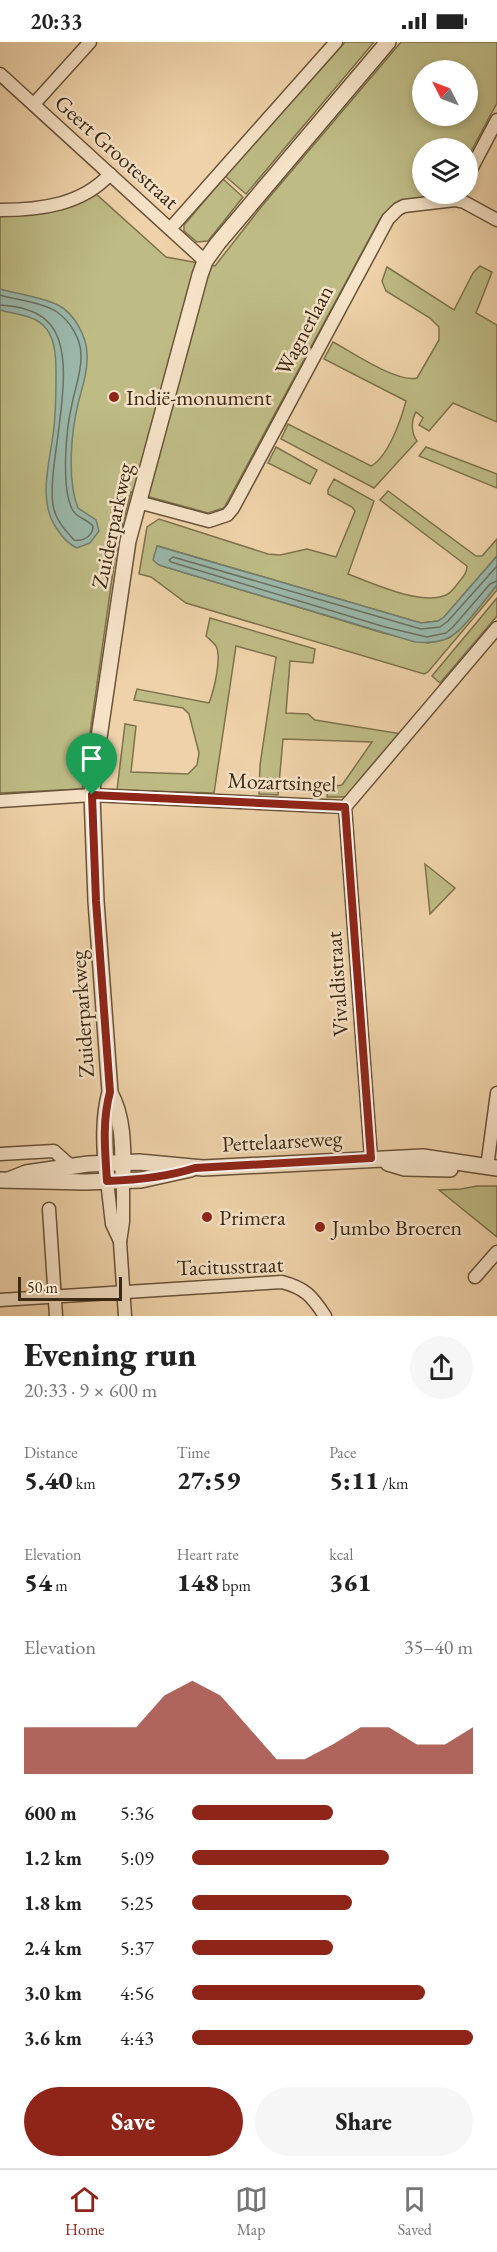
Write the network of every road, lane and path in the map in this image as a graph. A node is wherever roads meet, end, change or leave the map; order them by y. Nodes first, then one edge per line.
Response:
1 (90, 42) edge
2 (336, 42) edge
3 (388, 42) edge
4 (0, 74) edge
5 (34, 104) junction
6 (497, 120) edge
7 (478, 155) edge
8 (110, 174) junction
9 (416, 204) edge
10 (468, 204) edge
11 (0, 210) edge
12 (497, 220) edge
13 (170, 229) junction
14 (205, 261) junction
15 (138, 502) junction
16 (497, 628) edge
17 (92, 795) junction
18 (0, 801) edge
19 (345, 807) junction
20 (110, 1092) junction
21 (497, 1093) edge
22 (0, 1154) edge
23 (371, 1158) junction
24 (123, 1162) junction
25 (106, 1163) junction
26 (72, 1167) junction
27 (492, 1167) edge
28 (195, 1168) junction
29 (5, 1180) edge
30 (107, 1181) junction
31 (123, 1181) junction
32 (50, 1209) dead end
33 (120, 1242) junction
34 (497, 1252) edge
35 (475, 1277) dead end
36 (123, 1291) junction
37 (54, 1296) junction
38 (0, 1300) edge
39 (56, 1316) edge
40 (125, 1316) edge
41 (325, 1316) edge

1 - 5 street
2 - 13 street
3 - 14 street, Zuiderparkweg
4 - 5 street, Geert Grootestraat
5 - 8 street, Geert Grootestraat
6 - 7 street
8 - 11 street
8 - 13 street, Geert Grootestraat
9 - 15 street, Wagnerlaan
10 - 12 street, Wagnerlaan
13 - 14 street, Geert Grootestraat
14 - 15 street, Zuiderparkweg
15 - 17 street, Zuiderparkweg
16 - 19 street, Mozartsingel
17 - 18 street, Mozartsingel
17 - 19 street, Mozartsingel
17 - 20 street, Zuiderparkweg
19 - 23 street, Vivaldistraat
20 - 24 street, Zuiderparkweg
20 - 25 street, Zuiderparkweg
21 - 27 street
22 - 26 street
23 - 27 street, Pettelaarseweg
23 - 28 street, Pettelaarseweg
24 - 25 street, Pettelaarseweg
24 - 28 street, Pettelaarseweg
24 - 31 street, Zuiderparkweg
25 - 26 street, Pettelaarseweg
25 - 30 street, Zuiderparkweg
26 - 29 street, Pettelaarseweg
28 - 31 street, Pettelaarseweg
29 - 30 street, Pettelaarseweg
30 - 31 street, Pettelaarseweg
30 - 33 street
31 - 33 street
32 - 37 street
33 - 36 street
34 - 35 street
36 - 37 street, Tacitusstraat
36 - 40 street
36 - 41 street, Tacitusstraat
37 - 38 street, Tacitusstraat
37 - 39 street

